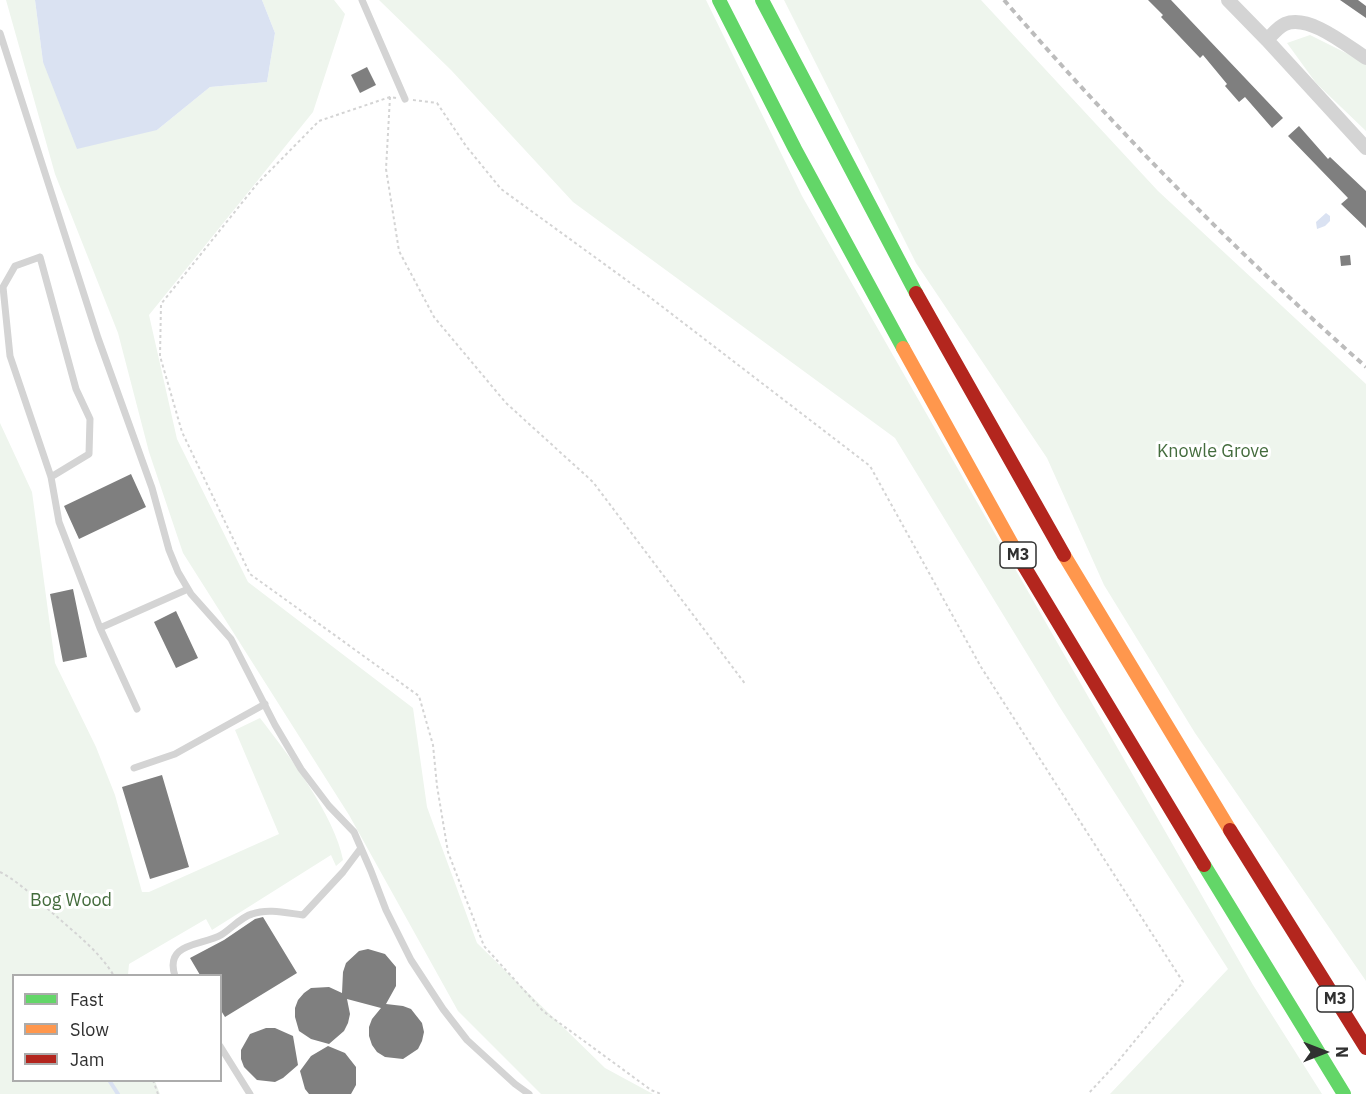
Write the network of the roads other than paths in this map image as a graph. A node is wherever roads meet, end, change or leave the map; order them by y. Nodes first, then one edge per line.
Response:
1 (362, 0) edge
2 (719, 0) edge
3 (762, 0) edge
4 (1228, 0) edge
5 (0, 33) edge
6 (1268, 40) junction
7 (1366, 58) edge
8 (405, 99) road end
9 (1366, 148) edge
10 (51, 477) junction
11 (188, 589) junction
12 (100, 628) junction
13 (264, 704) junction
14 (137, 709) dead end
15 (134, 768) dead end
16 (361, 848) junction
17 (175, 974) edge
18 (1366, 1048) edge
19 (222, 1049) edge
20 (250, 1094) edge
21 (529, 1094) edge
22 (1344, 1094) edge

1 - 8 lane
2 - 22 highway, M3
3 - 18 highway, M3
4 - 6 street
5 - 11 lane
6 - 7 street
6 - 9 street
10 - 10 lane
10 - 12 lane
11 - 12 lane
11 - 13 lane
12 - 14 lane
13 - 15 lane
13 - 16 lane
16 - 17 lane
16 - 21 lane
19 - 20 lane

